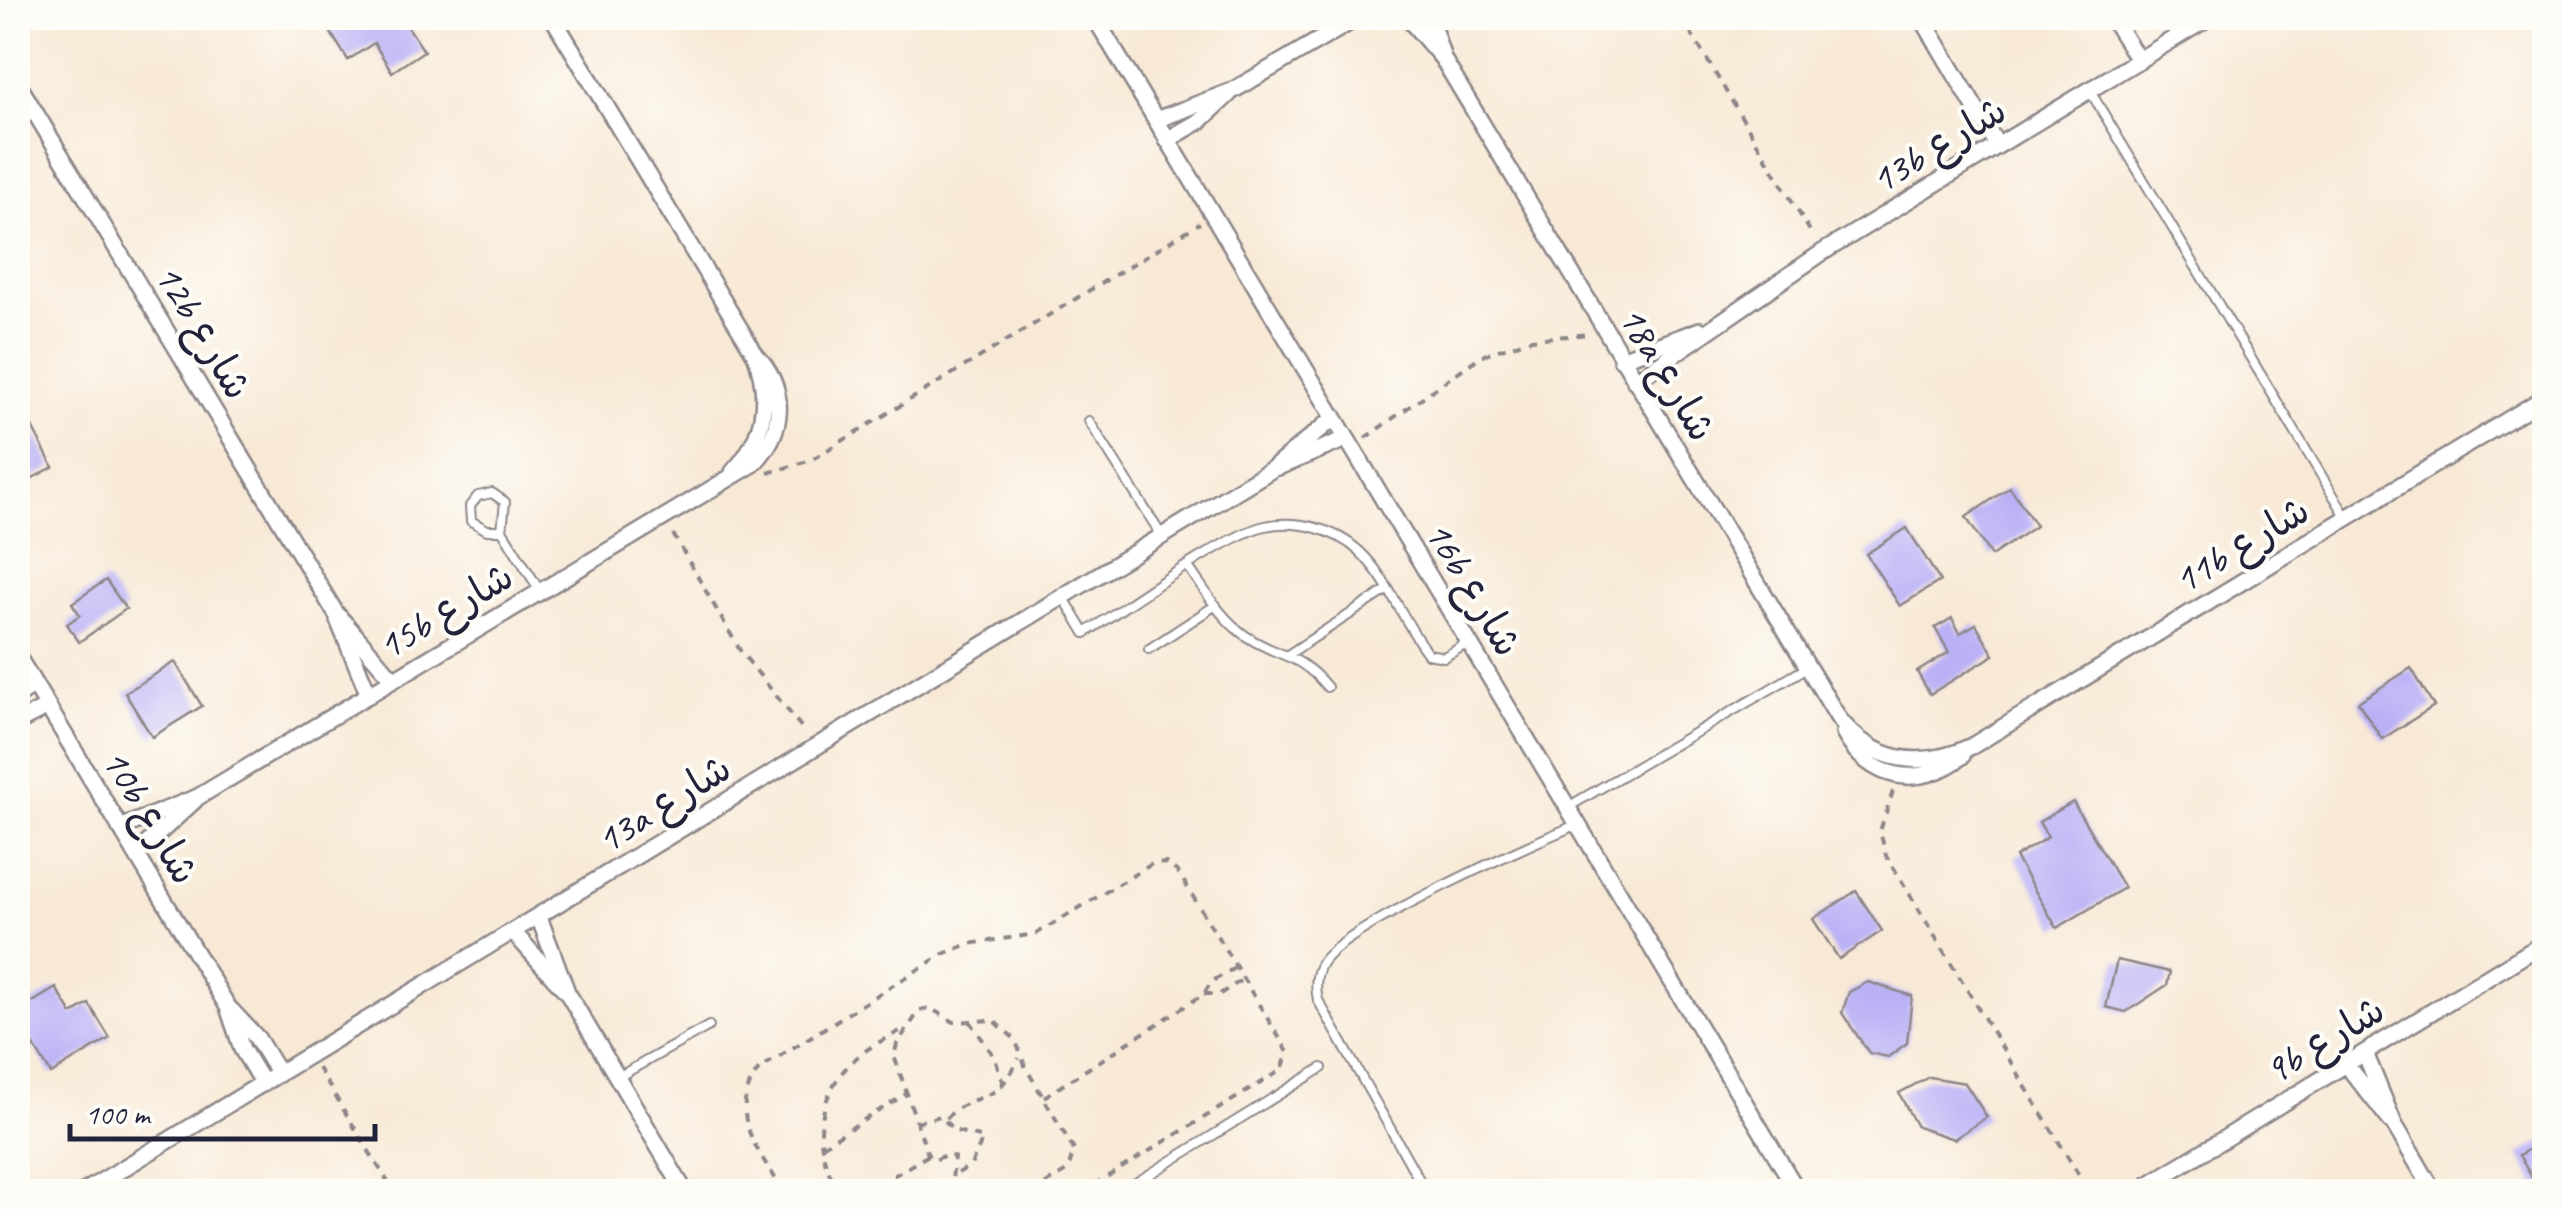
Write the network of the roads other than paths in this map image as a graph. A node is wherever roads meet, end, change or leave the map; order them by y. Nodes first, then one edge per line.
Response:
1 (553, 18) edge
2 (1095, 18) edge
3 (1357, 18) edge
4 (1408, 18) edge
5 (1430, 18) edge
6 (1922, 18) edge
7 (2112, 18) edge
8 (2208, 18) edge
9 (1444, 59) junction
10 (2139, 61) junction
11 (18, 84) edge
12 (1232, 91) junction
13 (2090, 91) junction
14 (1156, 120) junction
15 (1167, 140) junction
16 (1997, 145) junction
17 (1704, 329) junction
18 (1621, 359) junction
19 (1635, 381) junction
20 (2544, 398) edge
21 (1334, 418) junction
22 (1089, 421) dead end
23 (1348, 443) junction
24 (1274, 468) junction
25 (2347, 518) junction
26 (502, 530) junction
27 (1162, 536) junction
28 (1189, 568) junction
29 (1387, 590) junction
30 (540, 591) junction
31 (1063, 596) junction
32 (1216, 605) junction
33 (335, 612) junction
34 (1468, 642) junction
35 (1149, 649) dead end
36 (1289, 654) junction
37 (18, 657) edge
38 (1808, 667) junction
39 (394, 679) junction
40 (34, 685) junction
41 (1327, 687) dead end
42 (369, 694) junction
43 (18, 696) edge
44 (48, 707) junction
45 (1839, 719) junction
46 (18, 722) edge
47 (1972, 746) junction
48 (1901, 760) joint
49 (1898, 777) joint
50 (198, 797) junction
51 (1568, 807) junction
52 (1578, 824) junction
53 (120, 828) junction
54 (136, 854) junction
55 (539, 918) junction
56 (514, 934) junction
57 (2544, 943) edge
58 (567, 992) junction
59 (228, 1007) junction
60 (709, 1026) dead end
61 (2364, 1053) junction
62 (2346, 1064) junction
63 (1322, 1068) dead end
64 (279, 1074) junction
65 (618, 1077) junction
66 (263, 1084) junction
67 (2394, 1124) junction
68 (84, 1192) edge
69 (685, 1192) edge
70 (1120, 1192) edge
71 (1426, 1192) edge
72 (1798, 1192) edge
73 (2138, 1192) edge
74 (2434, 1192) edge

1 - 30 street, 15b شارع
2 - 14 street, 16b شارع
3 - 12 street
4 - 9 street, 18a شارع
5 - 9 street, 18a شارع
6 - 16 street
7 - 10 street
8 - 10 street, 13b شارع
9 - 18 street, 18a شارع
10 - 13 street, 13b شارع
11 - 33 street, 12b شارع
12 - 14 street
12 - 15 street
13 - 16 street, 13b شارع
13 - 25 lane
14 - 15 street, 16b شارع
15 - 21 street, 16b شارع
16 - 17 street, 13b شارع
17 - 18 street, 13b شارع
17 - 19 street, 13b شارع
18 - 19 street, 18a شارع
19 - 38 street, 18a شارع
20 - 25 street, 11b شارع
21 - 23 street, 16b شارع
21 - 24 street, 13a شارع
22 - 27 lane
23 - 24 street, 13a شارع
23 - 34 street, 16b شارع
24 - 27 street, 13a شارع
25 - 47 street, 11b شارع
26 - 26 lane
26 - 30 lane
27 - 31 street, 13a شارع
28 - 29 lane
28 - 31 lane
28 - 32 lane
29 - 34 lane
29 - 36 lane
30 - 39 street, 15b شارع
31 - 55 street, 13a شارع
32 - 35 lane
32 - 36 lane
33 - 39 street, 12b شارع
33 - 42 street, 12b شارع
34 - 51 street, 16b شارع
36 - 41 lane
37 - 40 street, 10b شارع
38 - 45 street, 18a شارع
38 - 51 lane
39 - 42 street, 15b شارع
40 - 43 street
40 - 44 street, 10b شارع
42 - 50 street, 15b شارع
44 - 46 street
44 - 53 street, 10b شارع
45 - 48 street, 18a شارع
45 - 49 street, 18a شارع
47 - 48 street, 11b شارع
47 - 49 street, 11b شارع
50 - 53 street, 15b شارع
50 - 54 street, 15b شارع
51 - 52 street, 16b شارع
52 - 71 lane
52 - 72 street, 16b شارع
53 - 54 street, 10b شارع
54 - 59 street, 10b شارع
55 - 56 street, 13a شارع
55 - 58 street
56 - 58 street
56 - 64 street, 13a شارع
57 - 61 street, 9b شارع
58 - 65 street
59 - 64 street, 10b شارع
59 - 66 street, 10b شارع
60 - 65 lane
61 - 62 street, 9b شارع
61 - 67 street
62 - 67 street
62 - 73 street, 9b شارع
63 - 70 lane
64 - 66 street, 13a شارع
65 - 69 street
66 - 68 street, 13a شارع
67 - 74 street

